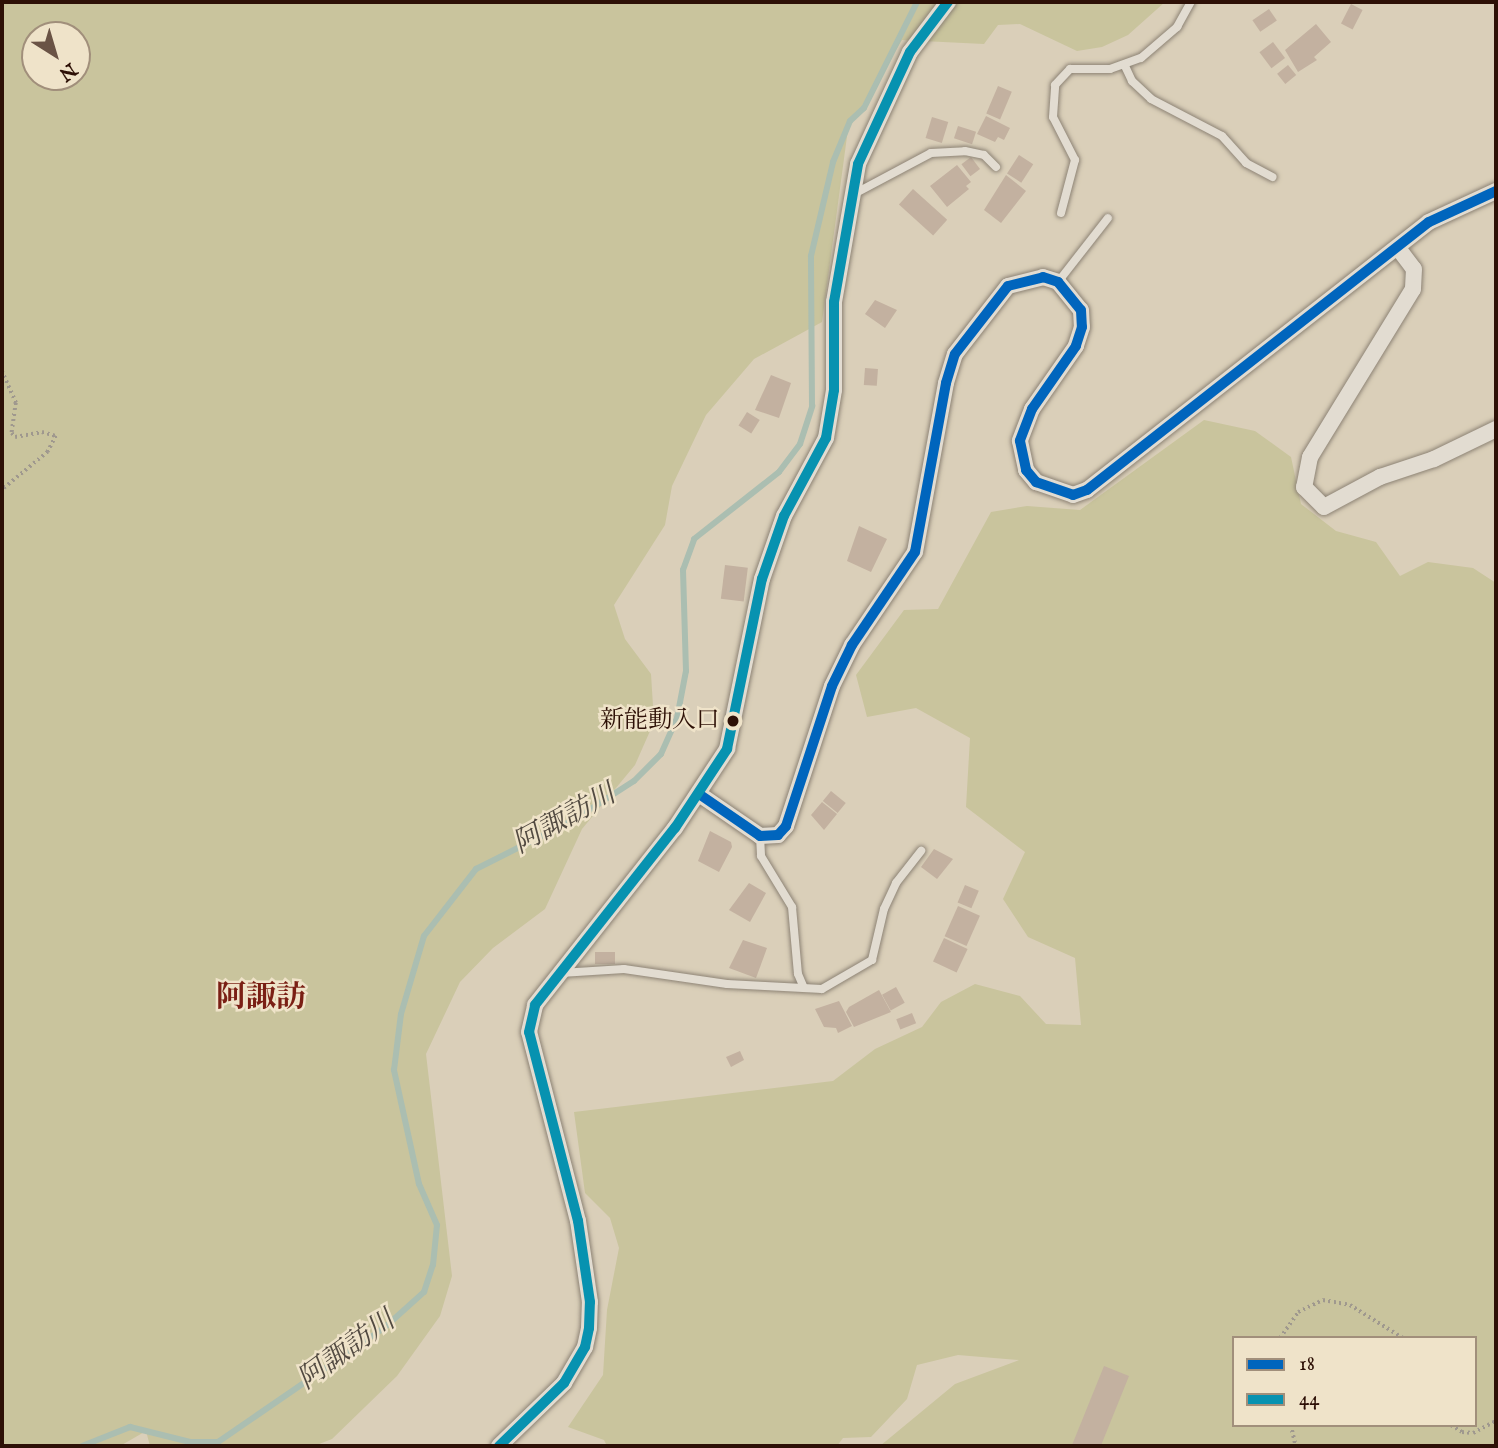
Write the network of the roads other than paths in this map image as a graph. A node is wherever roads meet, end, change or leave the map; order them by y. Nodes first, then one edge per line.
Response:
1 (948, 2) edge
2 (1191, 2) edge
3 (1125, 66) junction
4 (996, 167) dead end
5 (1272, 177) dead end
6 (1496, 191) edge
7 (851, 195) junction
8 (1061, 213) dead end
9 (1108, 218) dead end
10 (1398, 248) junction
11 (1058, 282) junction
12 (1496, 429) edge
13 (699, 794) junction
14 (760, 836) junction
15 (921, 851) dead end
16 (558, 974) junction
17 (804, 988) junction
18 (499, 1446) edge

1 - 7 street
2 - 3 lane
3 - 5 lane
3 - 8 lane
4 - 7 lane
6 - 10 street
7 - 13 street
9 - 11 lane
10 - 11 street
10 - 12 street
11 - 14 street
13 - 14 street
13 - 16 street
14 - 17 lane
15 - 17 lane
16 - 17 lane
16 - 18 street

